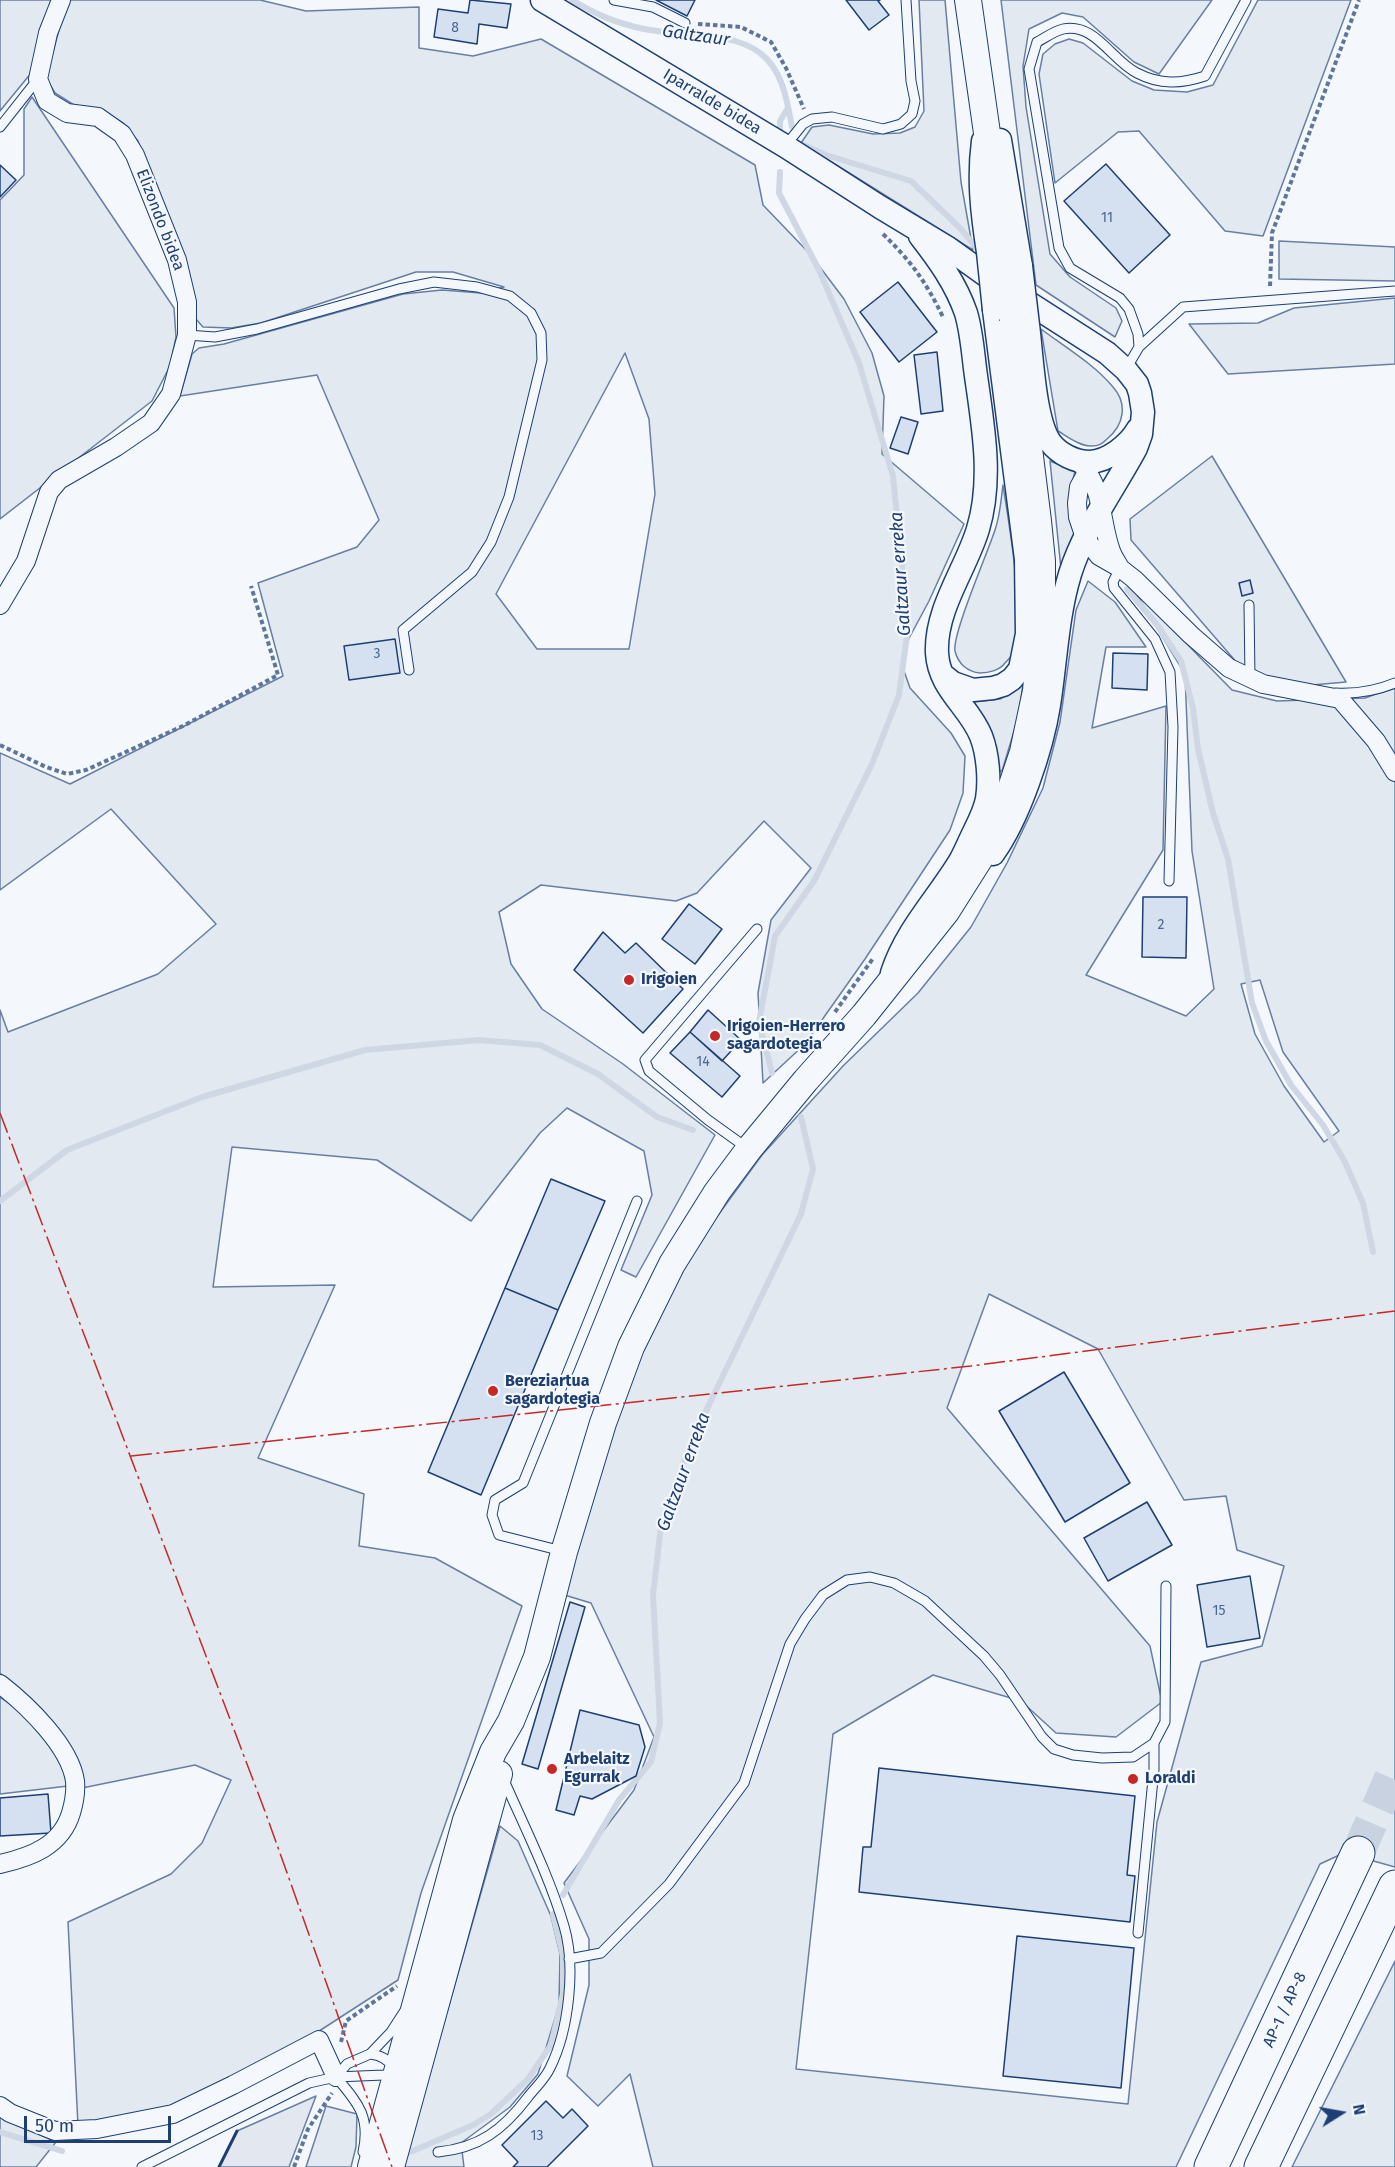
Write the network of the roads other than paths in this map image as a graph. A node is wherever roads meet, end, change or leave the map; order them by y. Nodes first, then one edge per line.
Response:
1 (61, 0) edge
2 (542, 0) edge
3 (614, 0) edge
4 (906, 0) edge
5 (968, 0) edge
6 (977, 0) edge
7 (1246, 0) edge
8 (685, 23) road end
9 (38, 79) junction
10 (0, 127) edge
11 (785, 146) junction
12 (880, 207) junction
13 (911, 225) junction
14 (996, 260) junction
15 (948, 282) junction
16 (985, 284) junction
17 (1395, 291) edge
18 (1013, 292) junction
19 (1012, 318) junction
20 (957, 319) junction
21 (187, 335) junction
22 (1139, 347) junction
23 (975, 370) junction
24 (1126, 370) junction
25 (1142, 420) junction
26 (1086, 464) junction
27 (1102, 507) junction
28 (1085, 538) junction
29 (1115, 565) junction
30 (1071, 572) junction
31 (0, 605) edge
32 (1249, 605) dead end
33 (409, 670) dead end
34 (944, 675) junction
35 (1250, 678) junction
36 (1395, 683) edge
37 (1300, 693) junction
38 (1395, 772) edge
39 (969, 878) junction
40 (1168, 881) dead end
41 (757, 929) dead end
42 (888, 986) junction
43 (748, 1149) junction
44 (638, 1201) dead end
45 (564, 1552) junction
46 (1166, 1586) dead end
47 (0, 1684) edge
48 (511, 1721) junction
49 (1154, 1743) junction
50 (500, 1770) junction
51 (477, 1853) junction
52 (1358, 1853) tunnel mouth
53 (0, 1864) edge
54 (1395, 1887) edge
55 (1138, 1933) dead end
56 (569, 1959) junction
57 (421, 1979) junction
58 (370, 2054) junction
59 (403, 2075) junction
60 (336, 2077) junction
61 (0, 2106) edge
62 (438, 2152) dead end
63 (371, 2164) edge
64 (1210, 2165) edge
65 (142, 2167) edge
66 (391, 2167) edge
67 (1261, 2167) edge

1 - 9 street
2 - 11 street, Iparralde bidea
3 - 8 lane
4 - 11 lane
5 - 14 main road
6 - 14 street
7 - 22 lane
9 - 10 lane
9 - 21 street, Elizondo bidea
11 - 12 street, Iparralde bidea
12 - 13 street
12 - 15 street
13 - 14 street
13 - 15 street
14 - 15 street
14 - 18 street
14 - 19 main road, bridge
15 - 16 street
15 - 20 street
15 - 23 street
16 - 18 street
16 - 20 street
17 - 22 lane
18 - 24 street
19 - 26 street
19 - 34 street
19 - 39 main road
20 - 23 street
21 - 31 street, Elizondo bidea
21 - 33 lane
22 - 24 lane
23 - 34 street
24 - 25 street
25 - 26 street
25 - 27 street
26 - 27 street
26 - 28 street
27 - 28 street
27 - 29 street
28 - 29 street
28 - 30 street
29 - 30 street
29 - 35 street
29 - 40 lane
30 - 39 street
32 - 35 lane
34 - 42 street
35 - 37 street
36 - 37 lane
37 - 38 street
39 - 42 main road
41 - 43 lane
42 - 43 main road
43 - 45 main road
44 - 45 lane
45 - 48 main road
46 - 49 lane
47 - 53 street
48 - 50 main road
48 - 57 main road
49 - 55 lane
49 - 56 lane
50 - 51 main road
50 - 56 lane
51 - 59 street
51 - 66 main road
52 - 64 highway, AP-1 / AP-8
54 - 67 highway
56 - 62 lane
57 - 58 lane
57 - 59 main road
58 - 59 lane
58 - 60 lane
59 - 60 lane
59 - 63 main road
60 - 61 street
60 - 63 lane
60 - 65 lane

